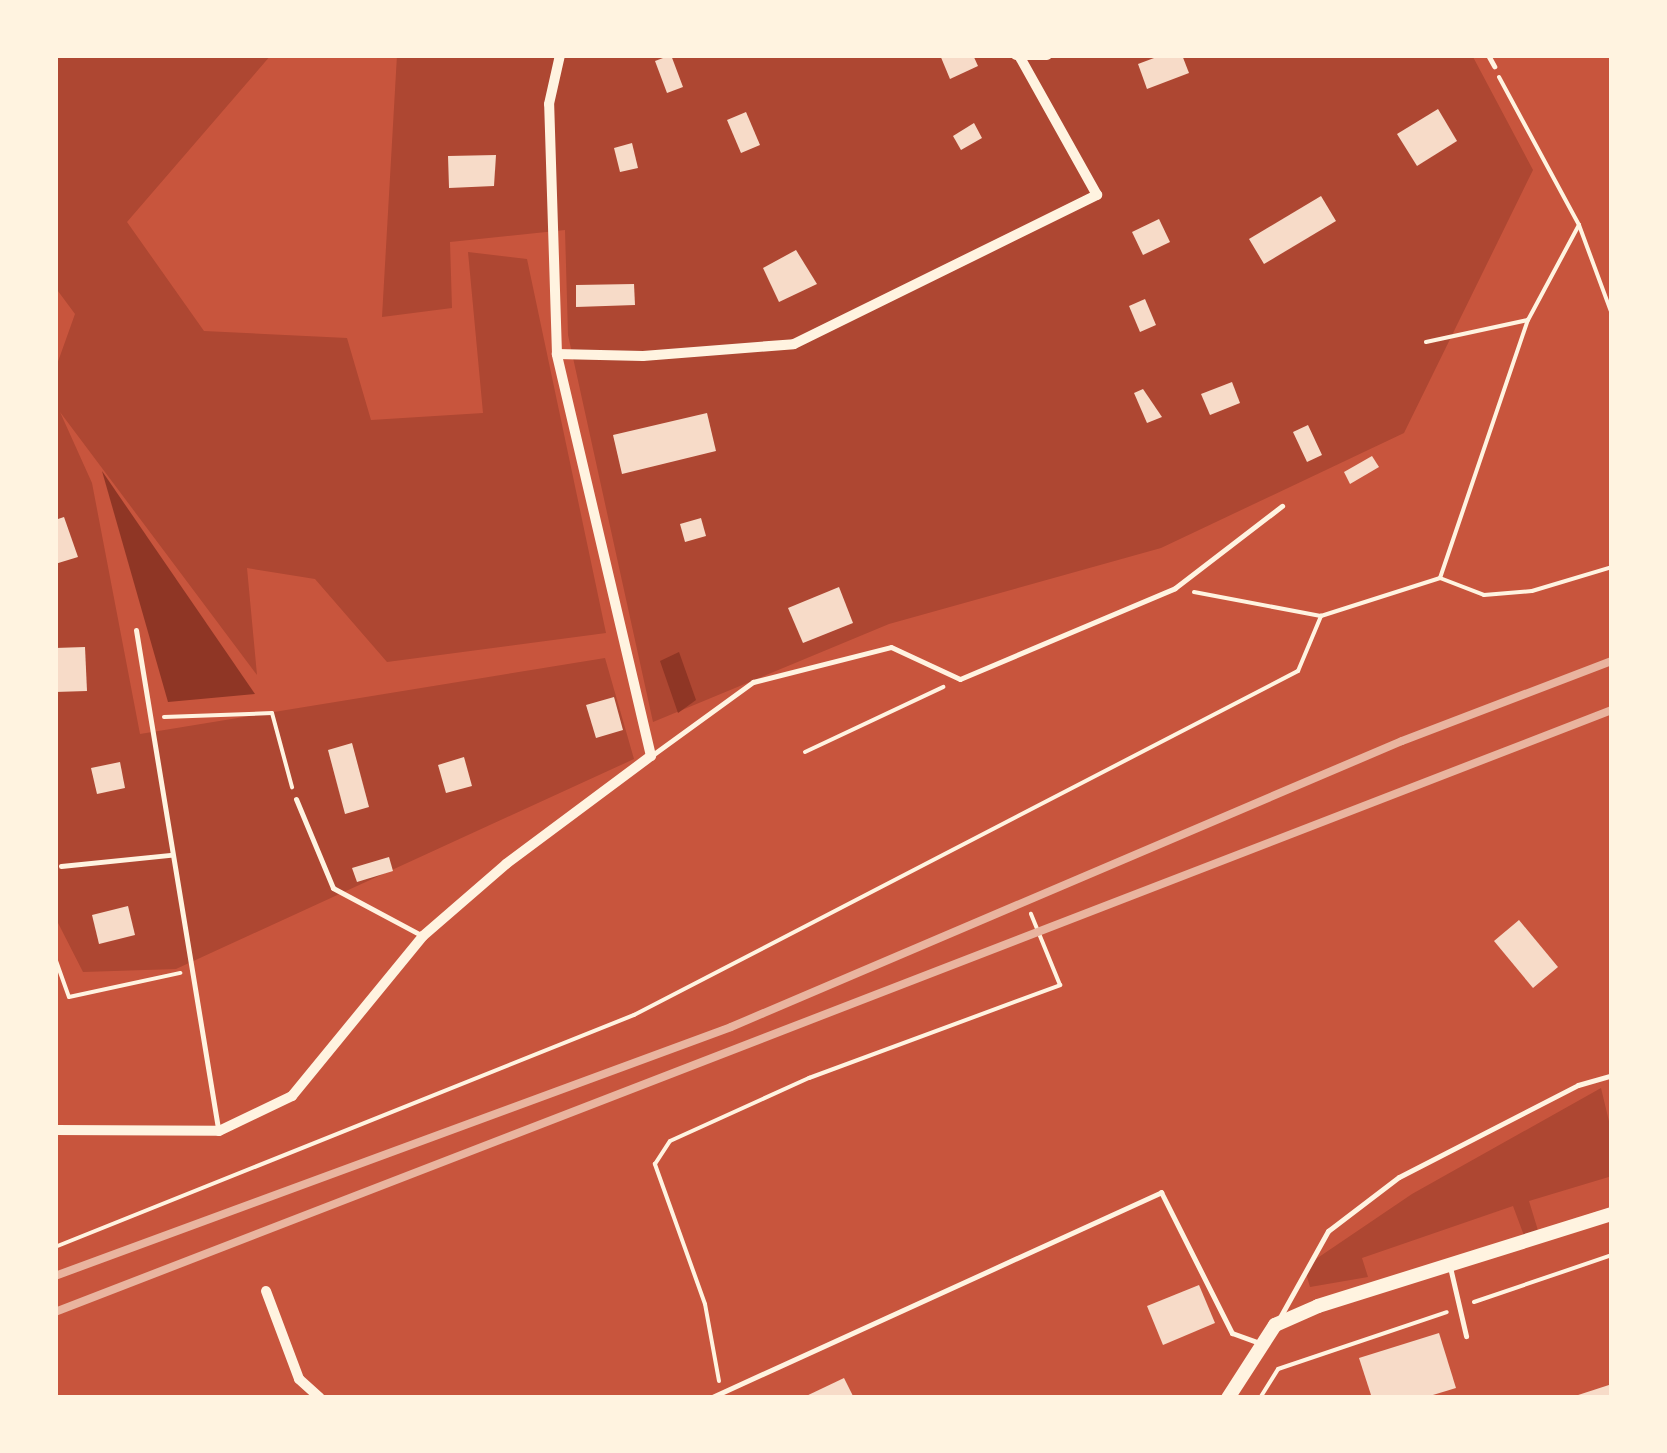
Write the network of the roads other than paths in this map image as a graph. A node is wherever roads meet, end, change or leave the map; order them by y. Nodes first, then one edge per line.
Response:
1 (560, 55) edge
2 (1047, 55) edge
3 (1488, 55) edge
4 (1017, 56) edge
5 (1494, 66) road end
6 (557, 354) junction
7 (1282, 506) dead end
8 (136, 630) dead end
9 (652, 756) junction
10 (296, 799) road end
11 (170, 855) junction
12 (61, 866) dead end
13 (423, 936) junction
14 (1612, 1075) edge
15 (55, 1130) edge
16 (219, 1131) junction
17 (1612, 1214) edge
18 (1450, 1264) junction
19 (266, 1290) dead end
20 (1276, 1325) junction
21 (1466, 1336) dead end
22 (1259, 1343) junction
23 (320, 1398) edge
24 (710, 1398) edge
25 (1228, 1398) edge

1 - 6 street
2 - 4 street
3 - 5 lane
4 - 6 street
6 - 9 street
7 - 9 lane
8 - 11 lane
9 - 13 street
10 - 13 lane
11 - 12 lane
11 - 16 lane
13 - 16 street
14 - 20 lane
15 - 16 street
17 - 18 street
18 - 20 street
18 - 21 lane
19 - 23 street
20 - 22 street
22 - 24 lane
22 - 25 street

